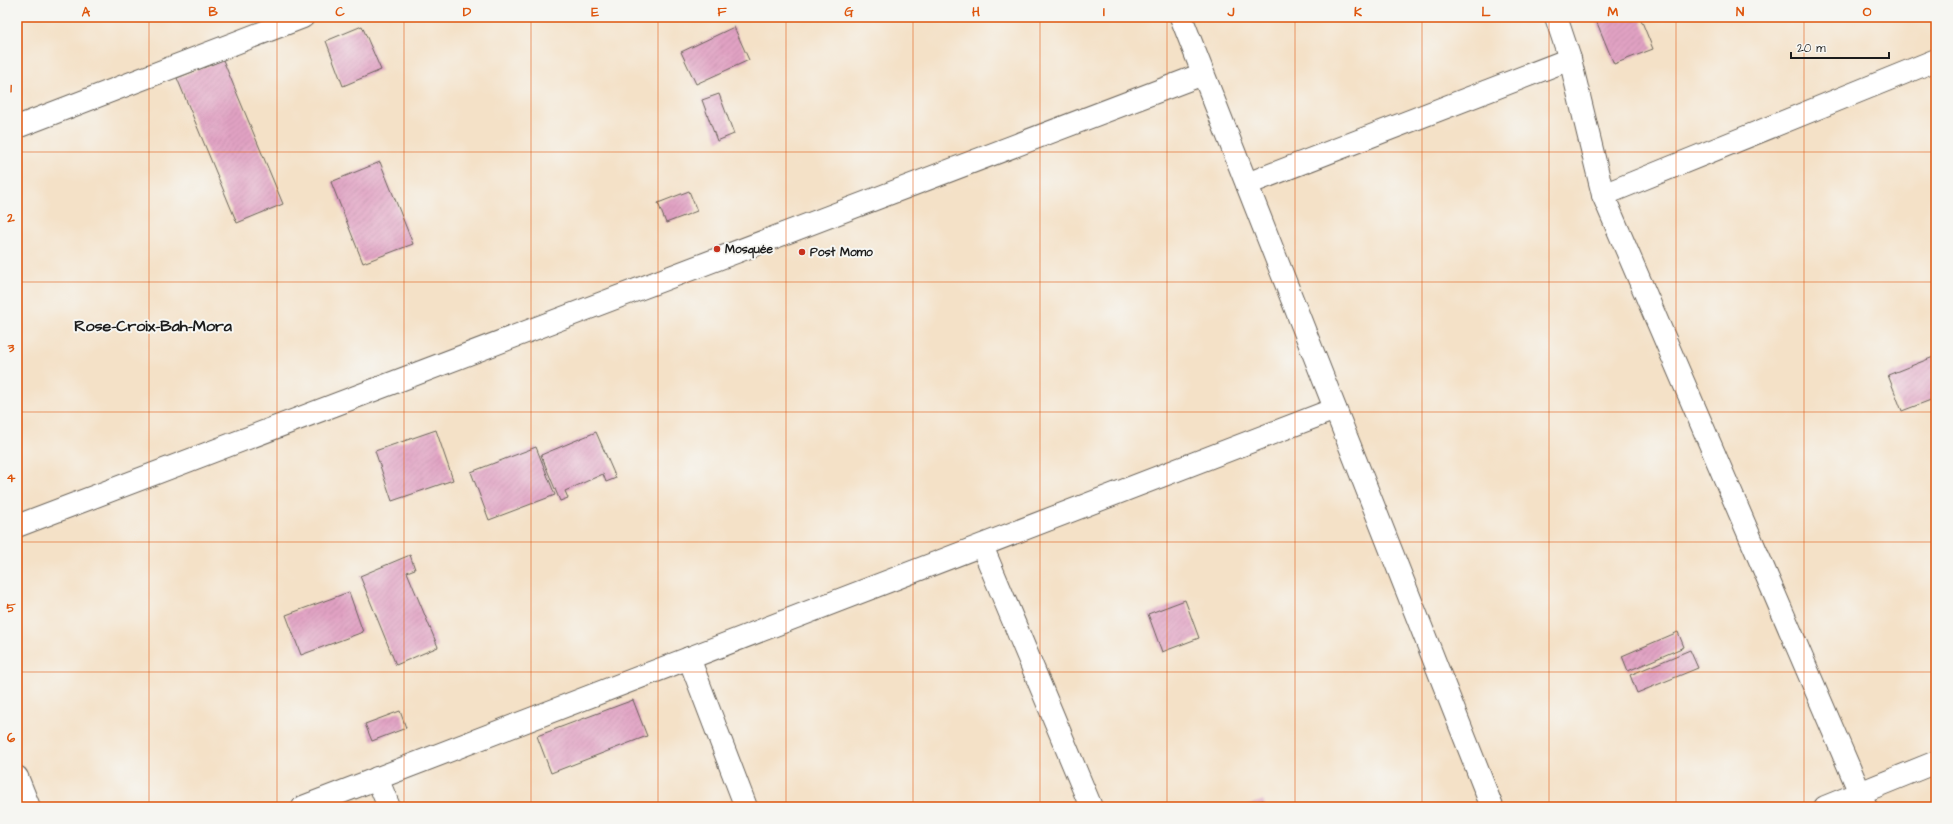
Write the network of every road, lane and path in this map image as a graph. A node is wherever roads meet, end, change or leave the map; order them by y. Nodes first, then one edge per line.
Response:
1 (303, 17) edge
2 (1180, 17) edge
3 (1556, 17) edge
4 (1570, 59) junction
5 (1936, 60) edge
6 (1203, 74) junction
7 (17, 127) edge
8 (1247, 184) junction
9 (1603, 195) junction
10 (1335, 409) junction
11 (17, 526) edge
12 (982, 546) junction
13 (689, 658) junction
14 (1936, 762) edge
15 (17, 777) edge
16 (377, 778) junction
17 (1863, 800) edge
18 (29, 807) edge
19 (303, 807) edge
20 (389, 807) edge
21 (746, 807) edge
22 (1092, 807) edge
23 (1492, 807) edge
24 (1825, 807) edge

1 - 7 street
2 - 6 street
3 - 4 street
4 - 8 street
4 - 9 street
5 - 9 street
6 - 8 street
6 - 11 street
8 - 10 street
9 - 17 street
10 - 12 street
10 - 23 street
12 - 13 street
12 - 22 street
13 - 16 street
13 - 21 street
14 - 17 street
15 - 18 street
16 - 19 street
16 - 20 street
17 - 24 street

